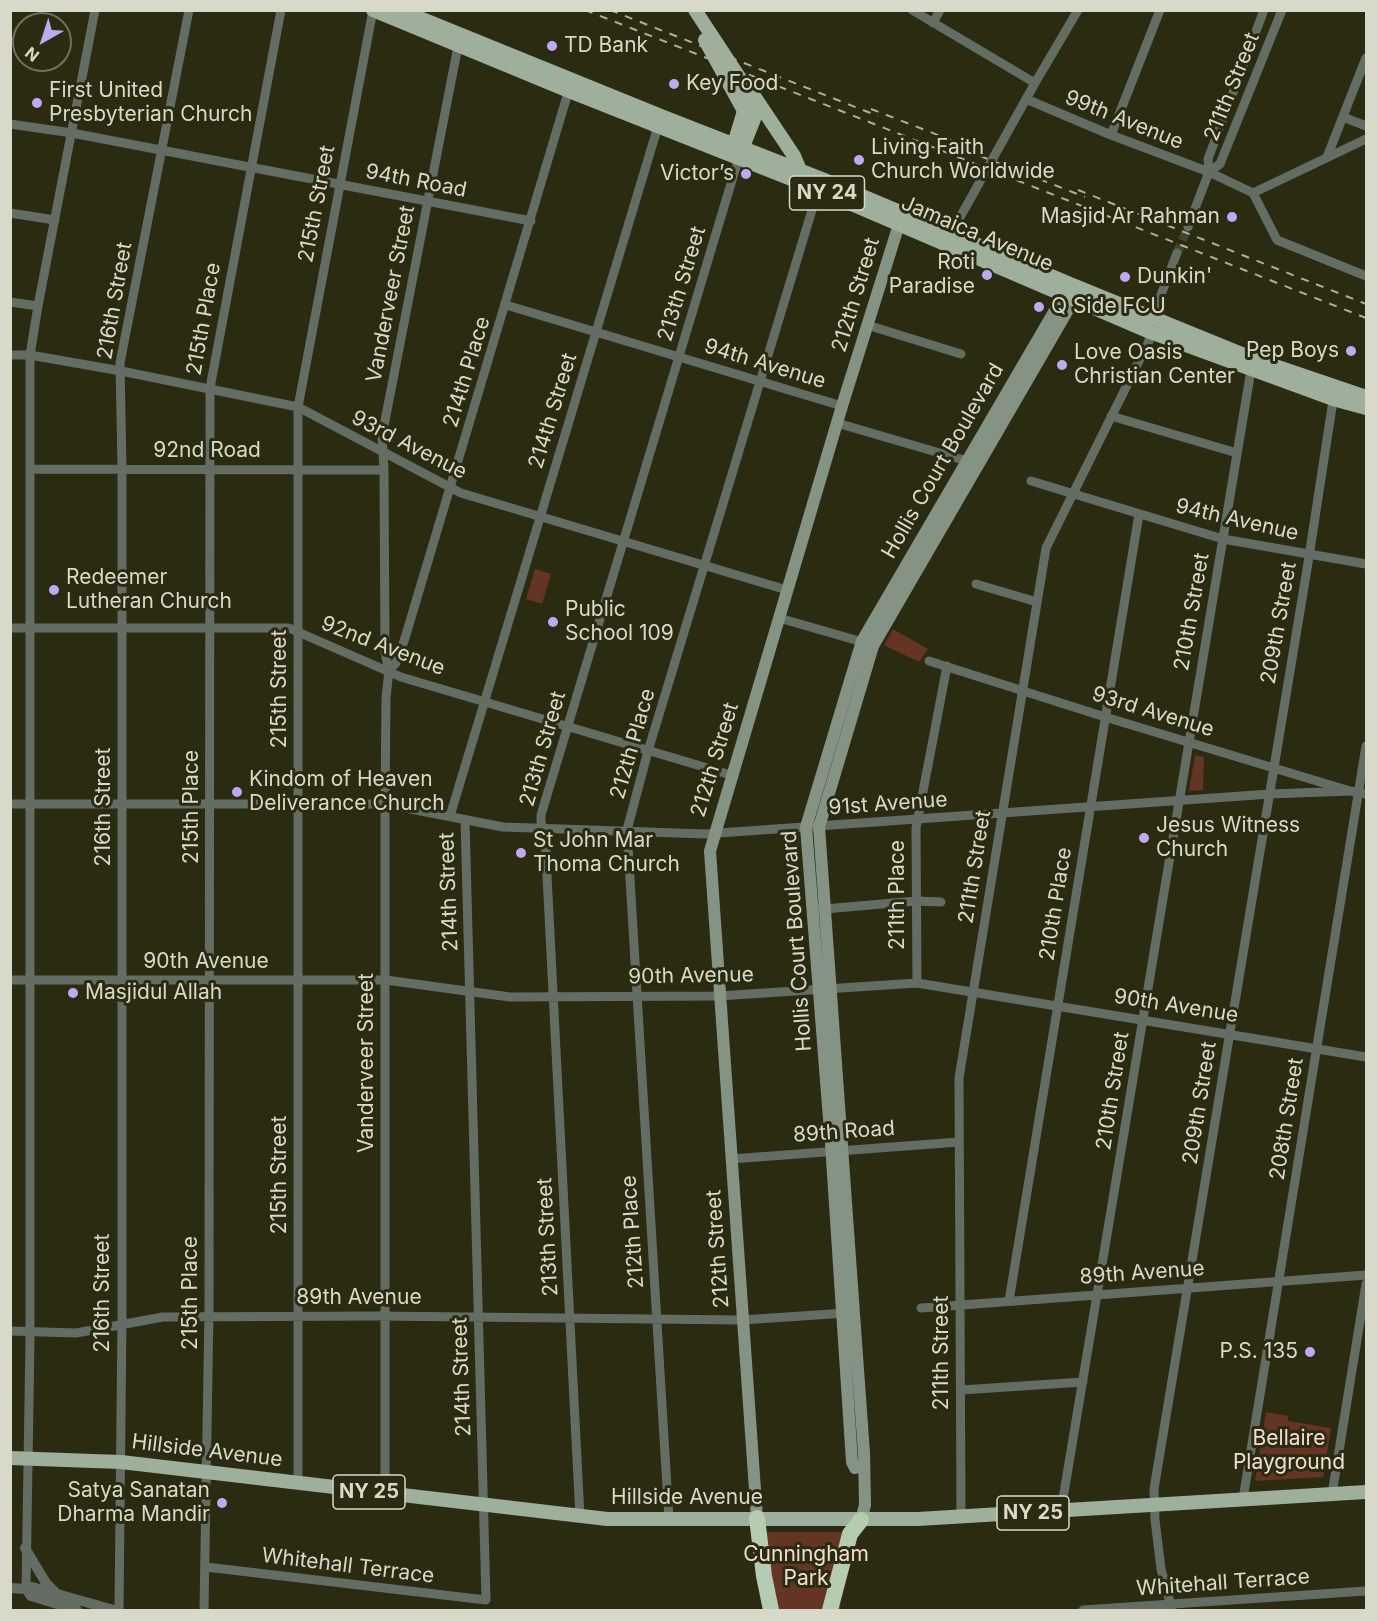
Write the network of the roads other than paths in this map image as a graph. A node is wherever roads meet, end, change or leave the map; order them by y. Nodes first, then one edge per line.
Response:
1 (95, 10) edge
2 (189, 10) edge
3 (281, 10) edge
4 (373, 10) edge
5 (400, 10) edge
6 (689, 10) edge
7 (695, 10) edge
8 (912, 10) edge
9 (940, 10) edge
10 (1078, 10) edge
11 (1160, 10) edge
12 (1264, 10) edge
13 (1282, 10) edge
14 (933, 23) junction
15 (459, 40) junction
16 (1366, 58) edge
17 (1035, 83) junction
18 (571, 86) junction
19 (745, 86) junction
20 (1026, 99) junction
21 (1228, 105) junction
22 (1242, 111) junction
23 (1343, 117) junction
24 (659, 121) junction
25 (10, 124) edge
26 (1366, 126) edge
27 (72, 133) junction
28 (1111, 135) junction
29 (1366, 140) edge
30 (162, 150) junction
31 (739, 150) junction
32 (1327, 157) junction
33 (251, 167) junction
34 (800, 170) junction
35 (1209, 172) junction
36 (339, 184) junction
37 (820, 184) junction
38 (1253, 193) junction
39 (427, 201) junction
40 (10, 213) edge
41 (901, 219) junction
42 (55, 220) junction
43 (531, 221) junction
44 (1188, 227) tunnel mouth
45 (948, 239) junction
46 (1177, 253) tunnel mouth
47 (1366, 276) edge
48 (1072, 292) junction
49 (10, 302) edge
50 (506, 305) junction
51 (38, 306) junction
52 (867, 325) junction
53 (1151, 325) junction
54 (596, 333) junction
55 (962, 354) dead end
56 (10, 355) edge
57 (30, 355) junction
58 (679, 357) junction
59 (1252, 364) junction
60 (121, 371) junction
61 (1017, 373) junction
62 (1029, 379) junction
63 (760, 382) junction
64 (210, 388) junction
65 (1334, 393) junction
66 (1366, 397) edge
67 (842, 406) junction
68 (298, 407) junction
69 (1366, 408) edge
70 (1112, 416) junction
71 (997, 422) junction
72 (837, 423) junction
73 (1237, 453) junction
74 (383, 454) junction
75 (972, 464) junction
76 (31, 469) junction
77 (122, 469) junction
78 (210, 469) junction
79 (298, 469) junction
80 (384, 470) junction
81 (1031, 481) dead end
82 (451, 487) junction
83 (1074, 494) junction
84 (1139, 514) junction
85 (540, 516) junction
86 (929, 524) junction
87 (942, 531) junction
88 (1223, 539) junction
89 (623, 542) junction
90 (1309, 555) junction
91 (1366, 564) edge
92 (704, 566) junction
93 (894, 584) junction
94 (976, 584) dead end
95 (788, 590) junction
96 (907, 590) junction
97 (1037, 602) junction
98 (779, 618) junction
99 (10, 628) edge
100 (31, 628) junction
101 (122, 628) junction
102 (210, 628) junction
103 (298, 632) junction
104 (386, 634) junction
105 (405, 638) junction
106 (868, 644) junction
107 (929, 661) dead end
108 (947, 666) junction
109 (389, 670) junction
110 (1023, 690) junction
111 (485, 701) junction
112 (1105, 717) junction
113 (568, 726) junction
114 (1189, 741) junction
115 (1366, 746) edge
116 (648, 751) junction
117 (1273, 767) junction
118 (731, 775) junction
119 (1358, 793) edge
120 (1270, 794) junction
121 (1179, 800) junction
122 (10, 804) edge
123 (31, 804) junction
124 (122, 804) junction
125 (209, 804) junction
126 (298, 804) junction
127 (385, 804) junction
128 (1091, 807) junction
129 (1002, 813) junction
130 (450, 816) junction
131 (917, 819) junction
132 (465, 820) junction
133 (813, 827) junction
134 (543, 828) junction
135 (627, 830) junction
136 (714, 833) junction
137 (916, 902) junction
138 (941, 902) dead end
139 (819, 910) junction
140 (10, 980) edge
141 (30, 980) junction
142 (122, 980) junction
143 (210, 980) junction
144 (298, 980) junction
145 (386, 980) junction
146 (917, 983) junction
147 (824, 988) junction
148 (470, 991) junction
149 (973, 991) junction
150 (554, 996) junction
151 (636, 996) junction
152 (719, 996) junction
153 (1058, 1005) junction
154 (1143, 1019) junction
155 (1230, 1034) junction
156 (1317, 1048) junction
157 (1366, 1056) edge
158 (959, 1142) junction
159 (836, 1151) junction
160 (731, 1159) junction
161 (1366, 1275) edge
162 (1278, 1282) junction
163 (1366, 1284) edge
164 (1188, 1288) junction
165 (1097, 1294) junction
166 (1010, 1301) junction
167 (960, 1305) junction
168 (921, 1308) dead end
169 (848, 1312) junction
170 (209, 1316) junction
171 (297, 1316) junction
172 (385, 1316) junction
173 (478, 1317) junction
174 (570, 1318) junction
175 (657, 1319) junction
176 (742, 1320) junction
177 (122, 1324) junction
178 (10, 1331) edge
179 (30, 1331) junction
180 (1083, 1382) junction
181 (961, 1390) junction
182 (28, 1457) junction
183 (10, 1458) edge
184 (121, 1462) junction
185 (207, 1472) junction
186 (298, 1483) junction
187 (1366, 1492) edge
188 (385, 1494) junction
189 (1332, 1494) junction
190 (1243, 1499) junction
191 (1154, 1505) junction
192 (483, 1506) junction
193 (1061, 1511) junction
194 (961, 1517) junction
195 (580, 1518) junction
196 (757, 1518) junction
197 (669, 1520) junction
198 (861, 1520) junction
199 (26, 1548) junction
200 (206, 1567) junction
201 (764, 1576) junction
202 (10, 1588) edge
203 (26, 1589) junction
204 (1366, 1591) edge
205 (57, 1594) junction
206 (486, 1600) joint
207 (1171, 1608) edge
208 (77, 1611) edge
209 (114, 1611) edge
210 (119, 1611) edge
211 (204, 1611) edge
212 (761, 1611) edge
213 (771, 1611) edge
214 (830, 1611) edge
215 (843, 1611) edge
216 (1083, 1611) edge

1 - 27 street
2 - 30 street, 216th Street
3 - 33 street, 215th Place
4 - 15 main road, Jamaica Avenue
4 - 36 street, 215th Street
5 - 15 main road, Jamaica Avenue
6 - 31 main road
7 - 19 main road, NY 24
8 - 14 street
9 - 14 street
10 - 17 street
11 - 28 street
12 - 21 street, 211th Street
13 - 22 street, 211th Street
14 - 17 street
15 - 18 main road, Jamaica Avenue
15 - 39 street, Vanderveer Street
16 - 23 street
17 - 20 street
18 - 24 main road, Jamaica Avenue
18 - 43 street, 214th Place
19 - 31 main road
19 - 34 main road, NY 24
20 - 28 street, 99th Avenue
20 - 45 street
21 - 22 street
21 - 35 street, 211th Street
22 - 35 street, 211th Street
23 - 26 street
23 - 32 street
24 - 31 main road, Jamaica Avenue
24 - 54 street, 214th Street
25 - 27 street, 94th Road
27 - 30 street, 94th Road
27 - 42 street
28 - 35 street, 99th Avenue
29 - 32 street
30 - 33 street, 94th Road
30 - 60 street, 216th Street
31 - 34 main road, Jamaica Avenue
31 - 37 main road, Jamaica Avenue / NY 24
31 - 58 street, 213th Street
32 - 38 street
33 - 36 street, 94th Road
33 - 64 street, 215th Place
34 - 37 main road, Jamaica Avenue
35 - 38 street, 99th Avenue
35 - 44 street, 211th Street
36 - 39 street, 94th Road
36 - 68 street, 215th Street
37 - 41 main road, Jamaica Avenue / NY 24
37 - 63 street, 212th Place
38 - 47 street
39 - 43 street, 94th Road
39 - 74 street, Vanderveer Street
40 - 42 street
41 - 45 main road, Jamaica Avenue
41 - 52 main road, 212th Street
42 - 51 street
43 - 50 street, 214th Place
45 - 48 main road, Jamaica Avenue
46 - 53 street, 211th Street
48 - 53 main road, Jamaica Avenue
48 - 61 main road, Hollis Court Boulevard
48 - 62 main road, Hollis Court Boulevard
49 - 51 street
50 - 54 street, 94th Avenue
50 - 82 street, 214th Place
51 - 57 street
52 - 55 street
52 - 67 main road, 212th Street
53 - 59 main road, Jamaica Avenue
53 - 70 street, 211th Street
54 - 58 street, 94th Avenue
54 - 85 street, 214th Street
56 - 57 street, 93rd Avenue
57 - 60 street, 93rd Avenue
57 - 76 street
58 - 63 street, 94th Avenue
58 - 89 street, 213th Street
59 - 65 main road, Jamaica Avenue
59 - 73 street, 210th Street
60 - 64 street, 93rd Avenue
60 - 77 street, 216th Street
61 - 62 main road
61 - 71 main road, Hollis Court Boulevard
62 - 71 main road, Hollis Court Boulevard
63 - 67 street, 94th Avenue
63 - 92 street, 212th Place
64 - 68 street, 93rd Avenue
64 - 78 street, 215th Place
65 - 66 main road, Jamaica Avenue
65 - 69 main road, Jamaica Avenue
65 - 90 street, 209th Street
67 - 72 main road, 212th Street
68 - 74 street, 93rd Avenue
68 - 79 street, 215th Street
70 - 73 street
70 - 83 street, 211th Street
71 - 75 main road, Hollis Court Boulevard
72 - 75 street
72 - 95 main road, 212th Street
73 - 88 street, 210th Street
74 - 80 street, Vanderveer Street
74 - 82 street, 93rd Avenue
75 - 86 main road, Hollis Court Boulevard
75 - 87 main road, Hollis Court Boulevard
76 - 77 street, 92nd Road
76 - 100 street
77 - 78 street, 92nd Road
77 - 101 street, 216th Street
78 - 79 street, 92nd Road
78 - 102 street, 215th Place
79 - 80 street, 92nd Road
79 - 103 street, 215th Street
80 - 104 street, Vanderveer Street
81 - 83 street, 94th Avenue
82 - 85 street, 93rd Avenue
82 - 105 street, 214th Place
83 - 84 street, 94th Avenue
83 - 97 street, 211th Street
84 - 88 street, 94th Avenue
84 - 112 street, 210th Place
85 - 89 street, 93rd Avenue
85 - 111 street, 214th Street
86 - 87 main road
86 - 93 main road, Hollis Court Boulevard
87 - 96 main road, Hollis Court Boulevard
88 - 90 street, 94th Avenue
88 - 114 street, 210th Street
89 - 92 street, 93rd Avenue
89 - 113 street, 213th Street
90 - 91 street, 94th Avenue
90 - 117 street, 209th Street
92 - 95 street, 93rd Avenue
92 - 116 street, 212th Place
93 - 96 main road
93 - 106 main road, Hollis Court Boulevard
94 - 97 street
95 - 98 main road, 212th Street
96 - 106 main road, Hollis Court Boulevard
97 - 110 street, 211th Street
98 - 106 street
98 - 118 main road, 212th Street
99 - 100 street, 92nd Avenue
100 - 101 street, 92nd Avenue
100 - 123 street
101 - 102 street, 92nd Avenue
101 - 124 street, 216th Street
102 - 103 street, 92nd Avenue
102 - 125 street, 215th Place
103 - 109 street, 92nd Avenue
103 - 126 street, 215th Street
104 - 105 street
104 - 109 street, Vanderveer Street
105 - 109 street, 214th Place
106 - 133 main road, Hollis Court Boulevard
107 - 108 street, 93rd Avenue
108 - 110 street, 93rd Avenue
108 - 131 street, 211th Place
109 - 111 street, 92nd Avenue
109 - 127 street, Vanderveer Street
110 - 112 street, 93rd Avenue
110 - 129 street, 211th Street
111 - 113 street, 92nd Avenue
111 - 130 street, 214th Street
112 - 114 street, 93rd Avenue
112 - 128 street, 210th Place
113 - 116 street, 92nd Avenue
113 - 134 street, 213th Street
114 - 117 street, 93rd Avenue
114 - 121 street, 210th Street
115 - 119 street, 208th Street
116 - 118 street, 92nd Avenue
116 - 135 street, 212th Place
117 - 119 street, 93rd Avenue
117 - 120 street, 209th Street
118 - 136 main road, 212th Street
119 - 120 street, 91st Avenue
119 - 156 street, 208th Street
120 - 121 street, 91st Avenue
120 - 155 street, 209th Street
121 - 128 street, 91st Avenue
121 - 154 street, 210th Street
122 - 123 street
123 - 124 street
123 - 141 street
124 - 125 street
124 - 142 street, 216th Street
125 - 126 street
125 - 143 street, 215th Place
126 - 127 street
126 - 144 street, 215th Street
127 - 130 street
127 - 145 street, Vanderveer Street
128 - 129 street, 91st Avenue
128 - 153 street, 210th Place
129 - 131 street, 91st Avenue
129 - 149 street, 211th Street
130 - 132 street, 214th Street
131 - 133 street, 91st Avenue
131 - 137 street, 211th Place
132 - 134 street, 91st Avenue
132 - 148 street, 214th Street
133 - 136 street, 91st Avenue
133 - 139 main road, Hollis Court Boulevard
134 - 135 street, 91st Avenue
134 - 150 street, 213th Street
135 - 136 street, 91st Avenue
135 - 151 street, 212th Place
136 - 152 main road, 212th Street
137 - 138 street
137 - 139 street
137 - 146 street, 211th Place
139 - 147 main road, Hollis Court Boulevard
140 - 141 street, 90th Avenue
141 - 142 street, 90th Avenue
141 - 179 street
142 - 143 street, 90th Avenue
142 - 177 street, 216th Street
143 - 144 street, 90th Avenue
143 - 170 street, 215th Place
144 - 145 street, 90th Avenue
144 - 171 street, 215th Street
145 - 148 street, 90th Avenue
145 - 172 street, Vanderveer Street
146 - 147 street, 90th Avenue
146 - 149 street, 90th Avenue
147 - 152 street, 90th Avenue
147 - 159 main road, Hollis Court Boulevard
148 - 150 street, 90th Avenue
148 - 173 street, 214th Street
149 - 153 street, 90th Avenue
149 - 158 street, 211th Street
150 - 151 street, 90th Avenue
150 - 174 street, 213th Street
151 - 152 street, 90th Avenue
151 - 175 street, 212th Place
152 - 160 main road, 212th Street
153 - 154 street, 90th Avenue
153 - 166 street, 210th Place
154 - 155 street, 90th Avenue
154 - 165 street, 210th Street
155 - 156 street, 90th Avenue
155 - 164 street, 209th Street
156 - 157 street, 90th Avenue
156 - 162 street, 208th Street
158 - 159 street, 89th Road
158 - 167 street, 211th Street
159 - 160 street, 89th Road
159 - 169 main road, Hollis Court Boulevard
160 - 176 main road, 212th Street
161 - 162 street, 89th Avenue
162 - 164 street, 89th Avenue
162 - 190 street, 208th Street
163 - 189 street
164 - 165 street, 89th Avenue
164 - 191 street, 209th Street
165 - 166 street, 89th Avenue
165 - 180 street, 210th Street
166 - 167 street, 89th Avenue
167 - 168 street, 89th Avenue
167 - 181 street, 211th Street
169 - 176 street, 89th Avenue
169 - 198 main road, Hollis Court Boulevard
170 - 171 street, 89th Avenue
170 - 177 street, 89th Avenue
170 - 185 street, 215th Place
171 - 172 street, 89th Avenue
171 - 186 street, 215th Street
172 - 173 street, 89th Avenue
172 - 188 street, Vanderveer Street
173 - 174 street, 89th Avenue
173 - 192 street, 214th Street
174 - 175 street, 89th Avenue
174 - 195 street, 213th Street
175 - 176 street, 89th Avenue
175 - 197 street, 212th Place
176 - 196 main road, 212th Street
177 - 179 street, 89th Avenue
177 - 184 street, 216th Street
178 - 179 street, 89th Avenue
179 - 182 street
180 - 181 street
180 - 193 street, 210th Street
181 - 194 street, 211th Street
182 - 183 main road, Hillside Avenue / NY 25
182 - 184 main road, Hillside Avenue / NY 25
182 - 199 street
184 - 185 main road, Hillside Avenue / NY 25
184 - 210 street, 216th Street
185 - 186 main road, Hillside Avenue / NY 25
185 - 200 street, 215th Place
186 - 188 main road, Hillside Avenue / NY 25
187 - 189 main road, Hillside Avenue / NY 25
188 - 192 main road, Hillside Avenue / NY 25
189 - 190 main road, Hillside Avenue / NY 25
190 - 191 main road, Hillside Avenue / NY 25
191 - 193 main road, Hillside Avenue / NY 25
191 - 207 street, 209th Street
192 - 195 main road, Hillside Avenue / NY 25
192 - 206 street, 214th Street
193 - 194 main road, Hillside Avenue / NY 25
194 - 198 main road, Hillside Avenue / NY 25
195 - 197 main road, Hillside Avenue / NY 25
196 - 197 main road, Hillside Avenue / NY 25
196 - 198 main road, Hillside Avenue / NY 25
196 - 201 highway
198 - 214 highway
198 - 215 highway
199 - 203 street
199 - 205 street
200 - 206 street, Whitehall Terrace
200 - 211 street, 215th Place
201 - 212 highway
201 - 213 highway
202 - 203 street
203 - 205 street
203 - 208 street
204 - 207 street, Whitehall Terrace
205 - 209 street
207 - 216 street, Whitehall Terrace

